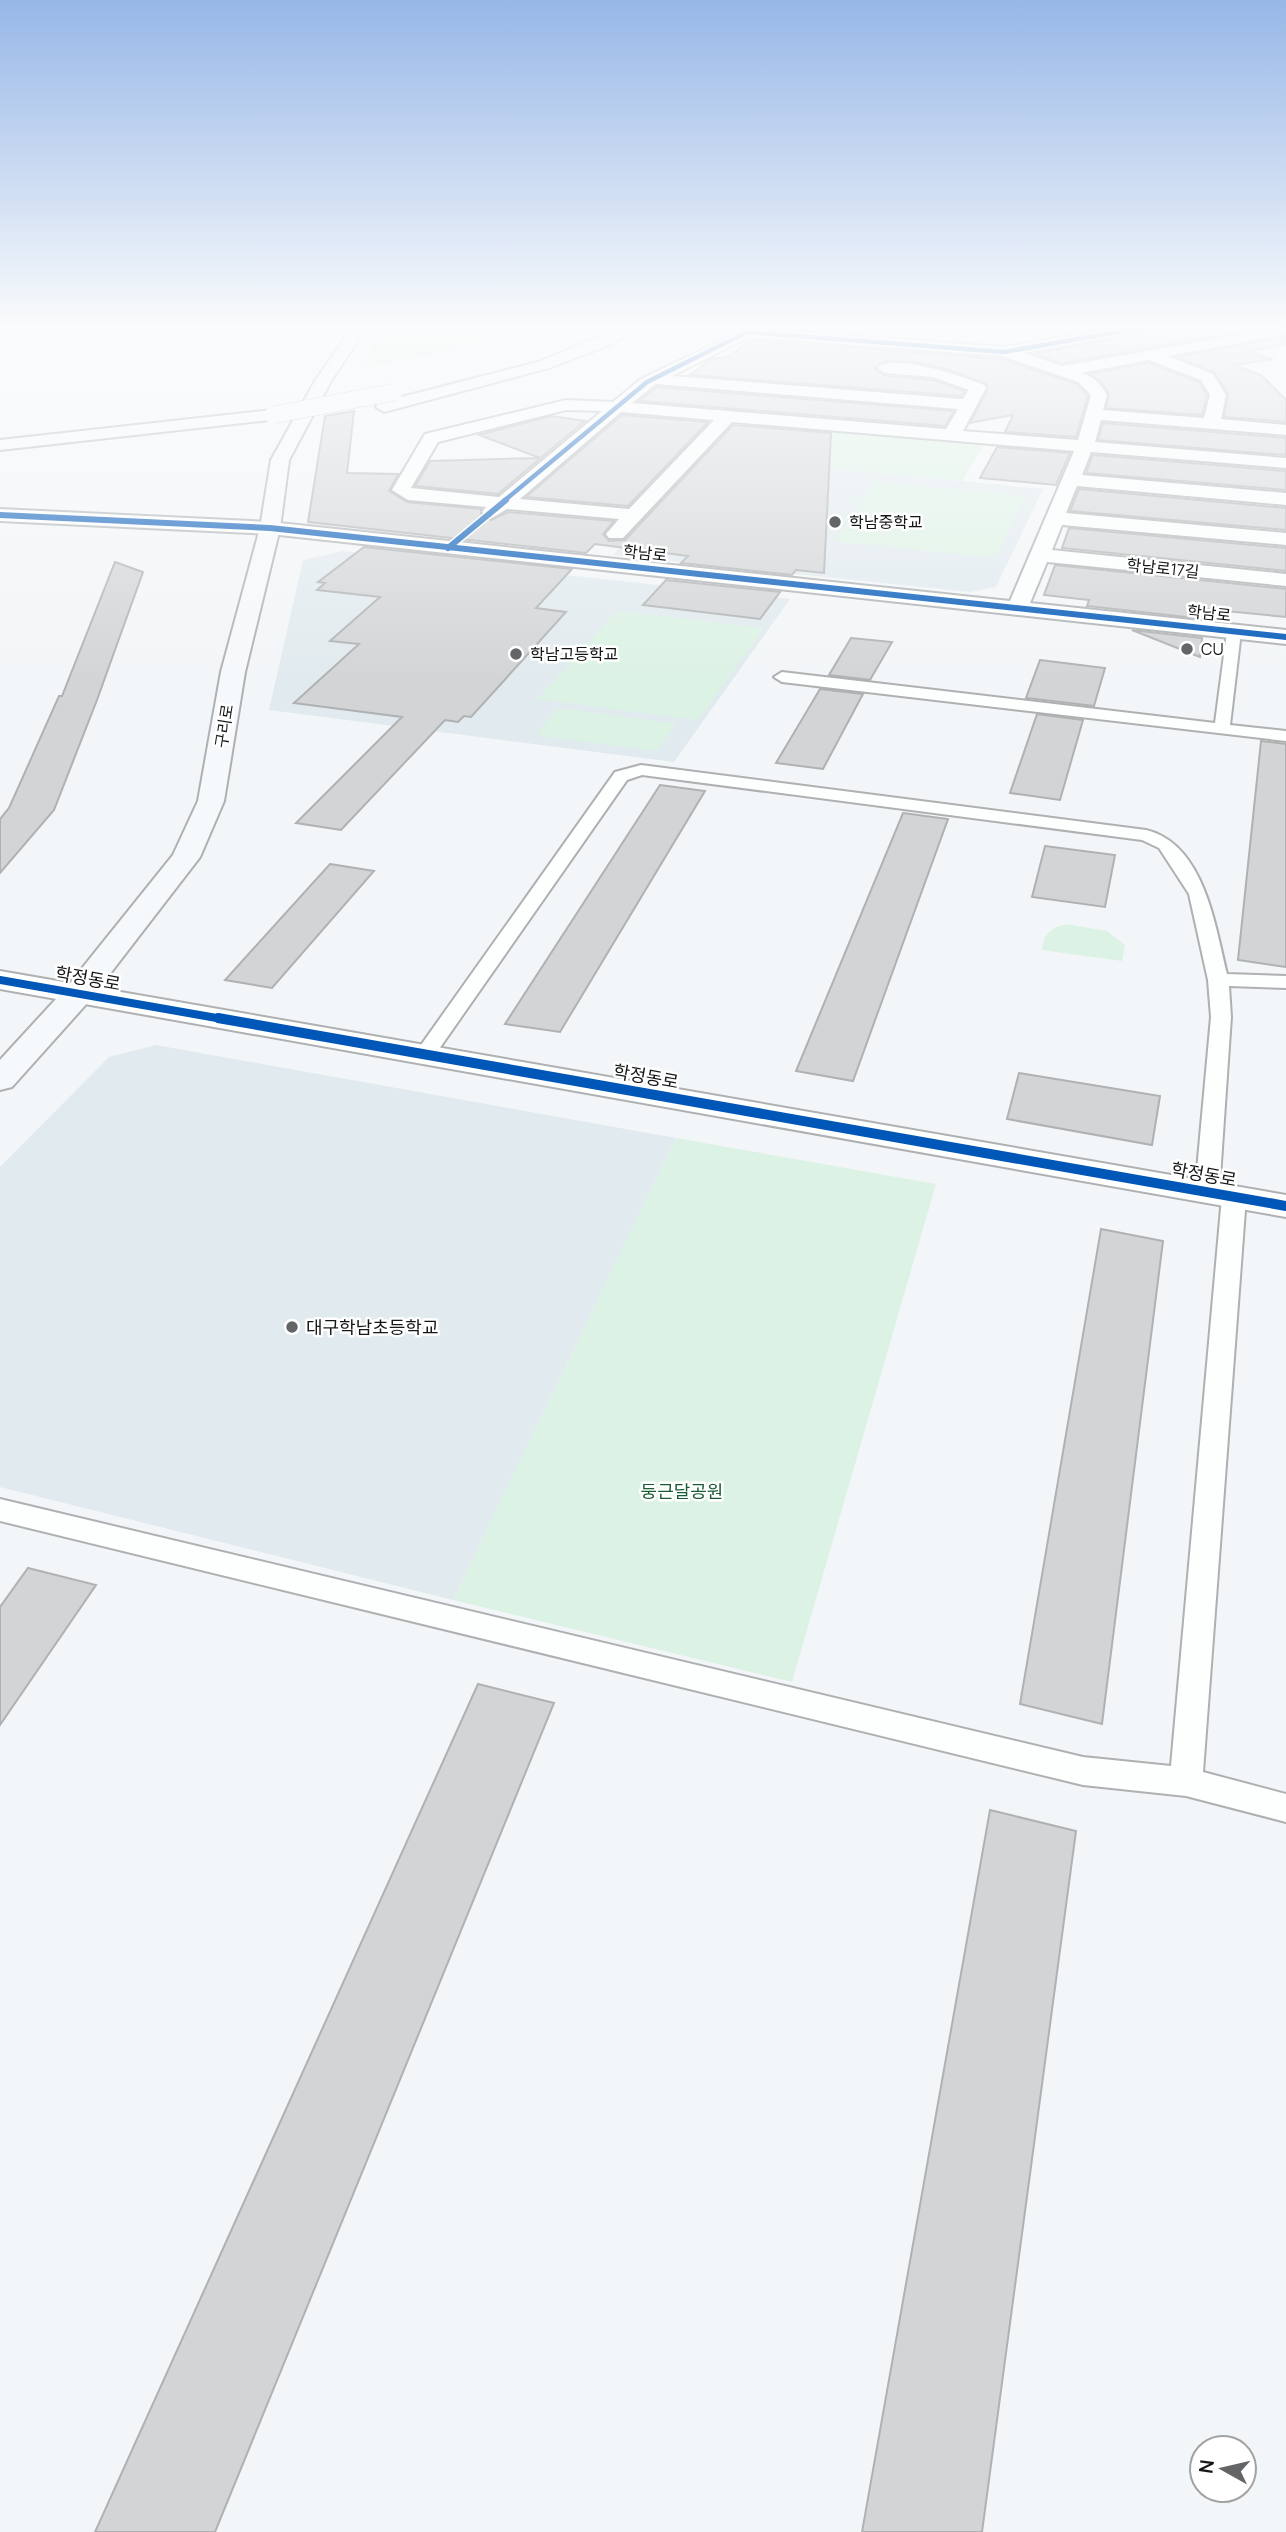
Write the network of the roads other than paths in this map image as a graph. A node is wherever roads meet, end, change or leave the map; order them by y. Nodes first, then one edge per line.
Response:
1 (123, 445) edge
2 (288, 445) edge
3 (427, 445) edge
4 (571, 445) edge
5 (700, 445) edge
6 (1086, 445) edge
7 (1088, 445) edge
8 (0, 456) edge
9 (1286, 463) edge
10 (1071, 480) junction
11 (1286, 499) edge
12 (504, 503) junction
13 (0, 515) edge
14 (634, 515) junction
15 (1055, 518) junction
16 (270, 528) junction
17 (1286, 539) edge
18 (448, 548) junction
19 (1039, 555) junction
20 (589, 563) junction
21 (1286, 580) edge
22 (1017, 609) junction
23 (1234, 632) junction
24 (1286, 637) edge
25 (782, 677) dead end
26 (1222, 729) junction
27 (1286, 736) edge
28 (0, 980) edge
29 (1218, 980) junction
30 (1286, 982) edge
31 (78, 994) junction
32 (425, 1055) junction
33 (0, 1080) edge
34 (1221, 1194) junction
35 (1286, 1206) edge
36 (0, 1510) edge
37 (1186, 1782) junction
38 (1286, 1808) edge

1 - 8 main road
2 - 16 main road, 구리로
3 - 12 street
4 - 12 street
5 - 14 street
6 - 10 street
7 - 9 street
10 - 11 street
10 - 15 street
12 - 14 street
12 - 18 street
13 - 16 street, 학남로
14 - 20 street
15 - 17 street
15 - 19 street
16 - 18 street, 학남로
16 - 31 main road, 구리로
18 - 20 street, 학남로
19 - 21 street, 학남로17길
19 - 22 street
20 - 22 street, 학남로
22 - 23 street, 학남로
23 - 24 street, 학남로
23 - 26 lane
25 - 26 lane
26 - 27 lane
28 - 31 street, 학정동로
29 - 30 lane
29 - 32 lane
29 - 34 lane
31 - 32 street, 학정동로
31 - 33 main road, 구리로
32 - 34 street, 학정동로
34 - 35 street, 학정동로
34 - 37 lane
36 - 37 lane
37 - 38 lane

